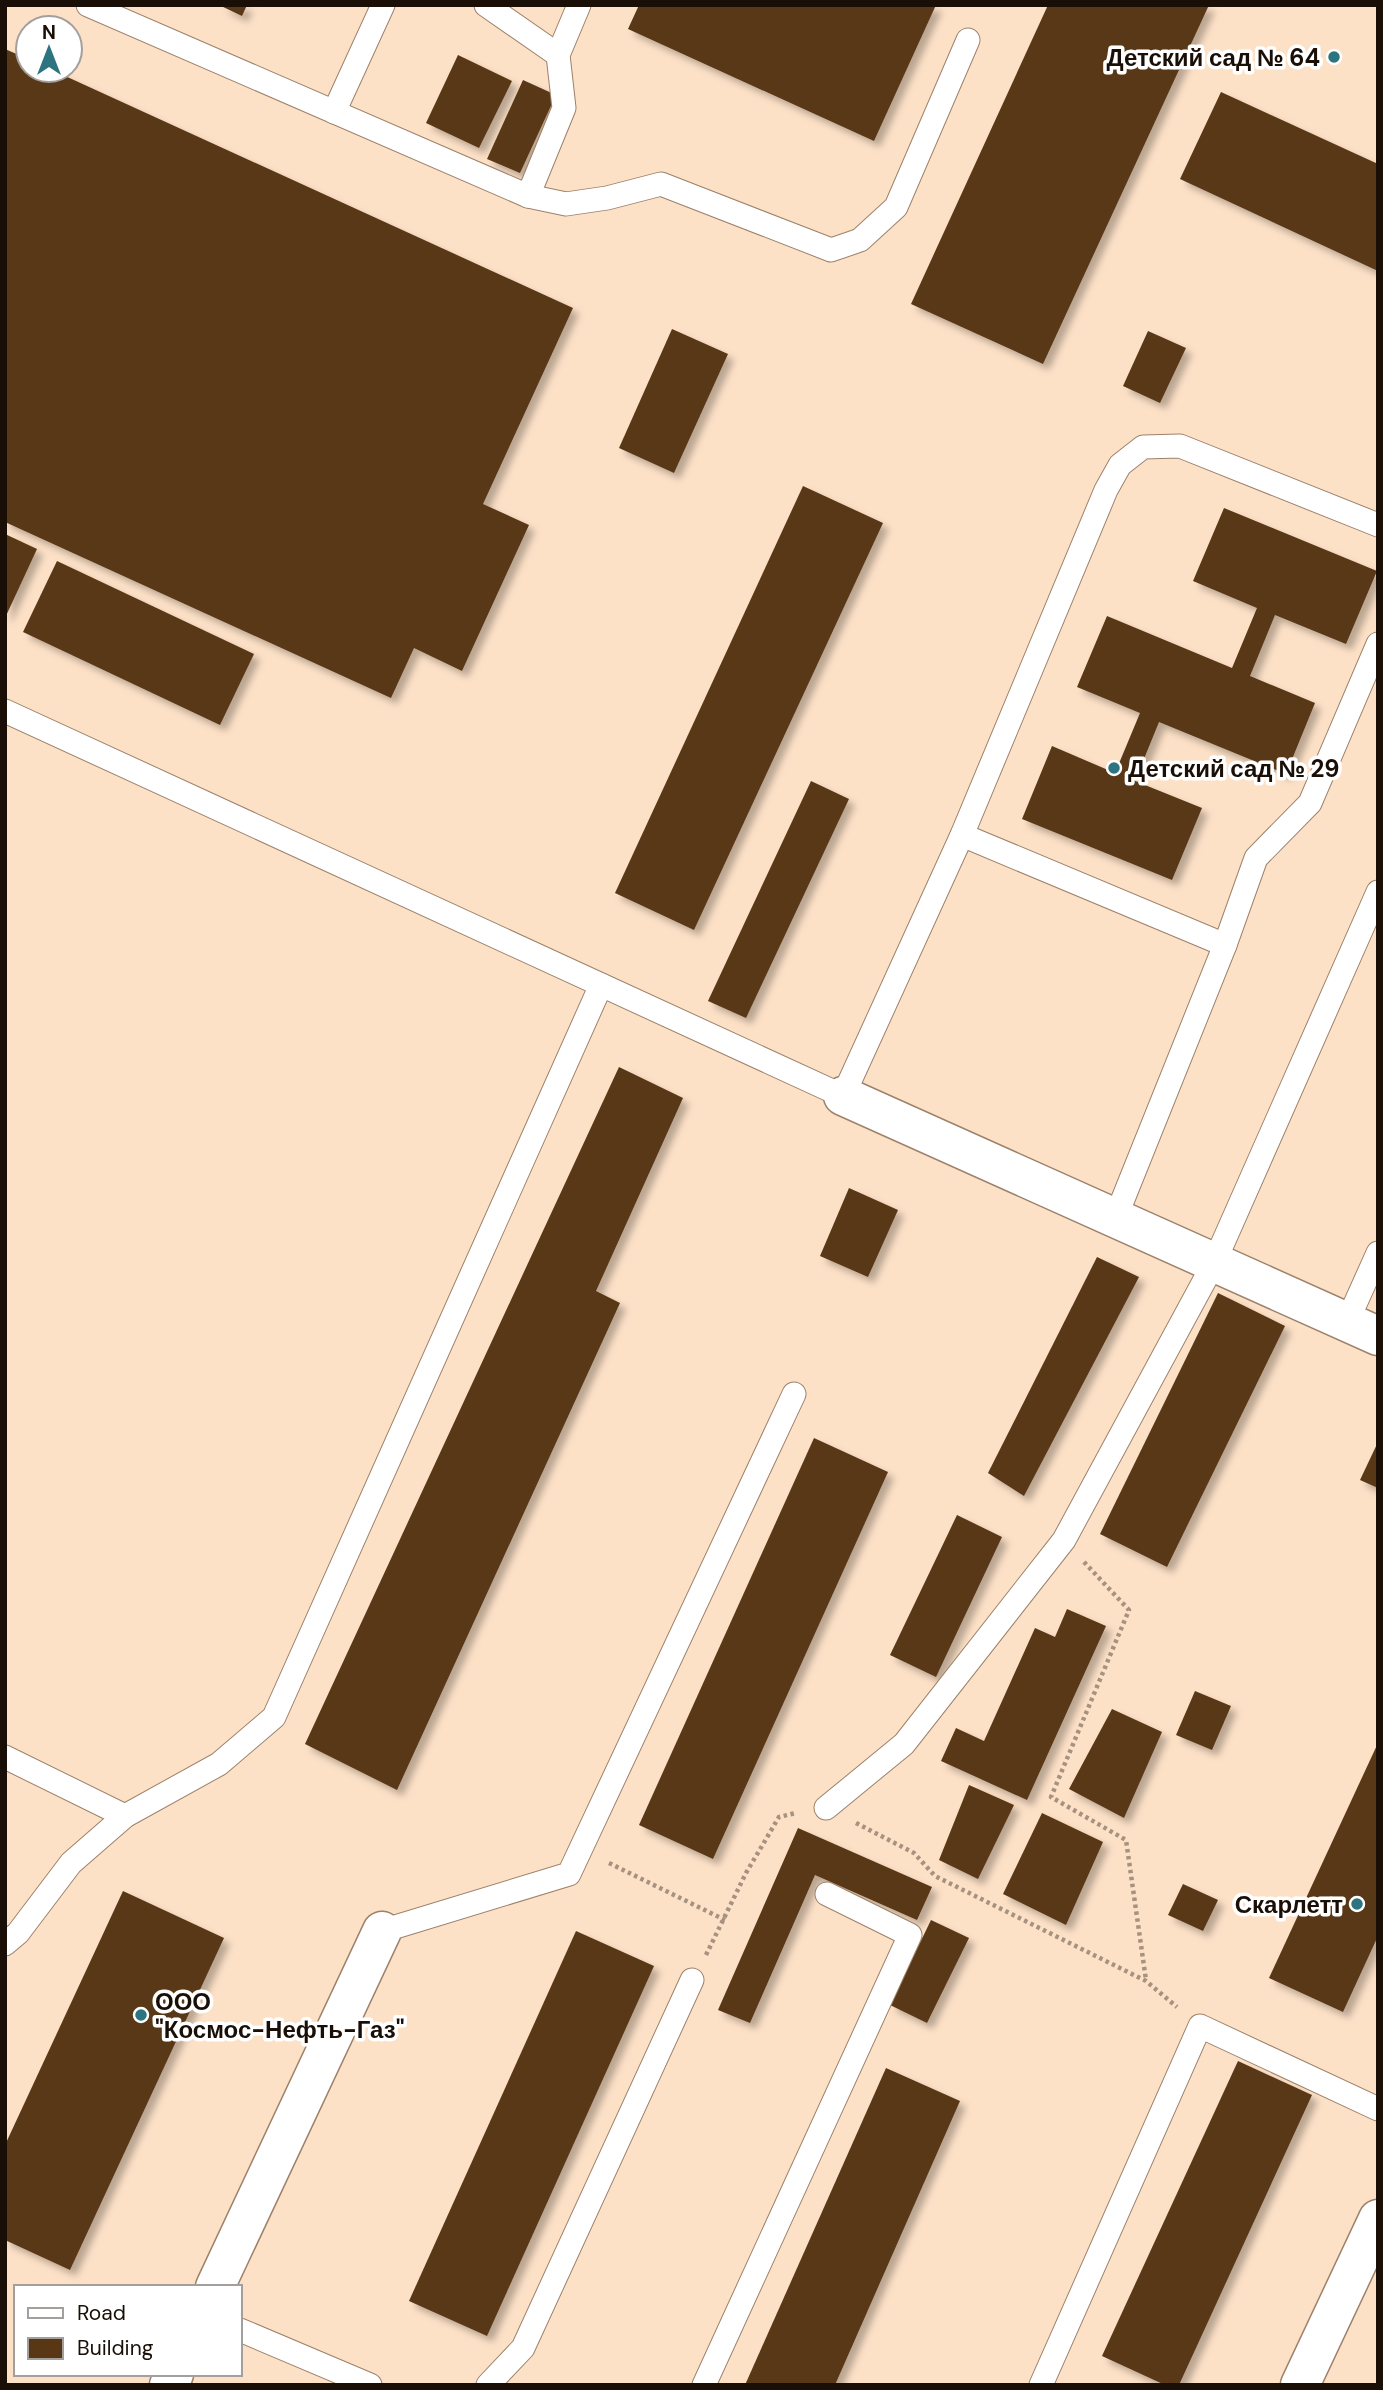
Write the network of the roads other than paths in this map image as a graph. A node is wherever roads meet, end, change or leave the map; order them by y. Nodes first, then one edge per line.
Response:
1 (88, 5) edge
2 (383, 5) edge
3 (486, 5) edge
4 (579, 5) edge
5 (968, 40) dead end
6 (558, 55) junction
7 (334, 112) junction
8 (528, 196) junction
9 (1378, 526) edge
10 (1378, 644) edge
11 (5, 711) edge
12 (962, 835) junction
13 (1378, 892) edge
14 (1225, 945) junction
15 (601, 985) junction
16 (843, 1096) junction
17 (1115, 1219) junction
18 (1378, 1253) edge
19 (1214, 1263) junction
20 (1362, 1329) edge
21 (794, 1394) dead end
22 (5, 1756) edge
23 (826, 1808) dead end
24 (125, 1816) junction
25 (827, 1894) dead end
26 (382, 1931) joint
27 (5, 1944) edge
28 (692, 1980) dead end
29 (1378, 2109) edge
30 (1378, 2219) edge
31 (216, 2285) edge
32 (242, 2331) edge
33 (370, 2385) edge
34 (488, 2385) edge
35 (704, 2385) edge
36 (1041, 2385) edge
37 (1300, 2385) edge

1 - 7 lane
2 - 7 lane
3 - 6 lane
4 - 6 lane
5 - 8 lane
6 - 8 lane
7 - 8 lane
9 - 12 lane
10 - 14 lane
11 - 15 lane
12 - 14 lane
12 - 16 lane
13 - 19 lane
14 - 17 lane
15 - 16 lane
15 - 24 lane
16 - 17 street
17 - 19 street
18 - 20 lane
19 - 20 street
19 - 23 lane
21 - 26 lane
22 - 24 lane
24 - 27 lane
25 - 35 lane
26 - 31 street
28 - 34 lane
29 - 36 lane
30 - 37 street
32 - 33 lane

